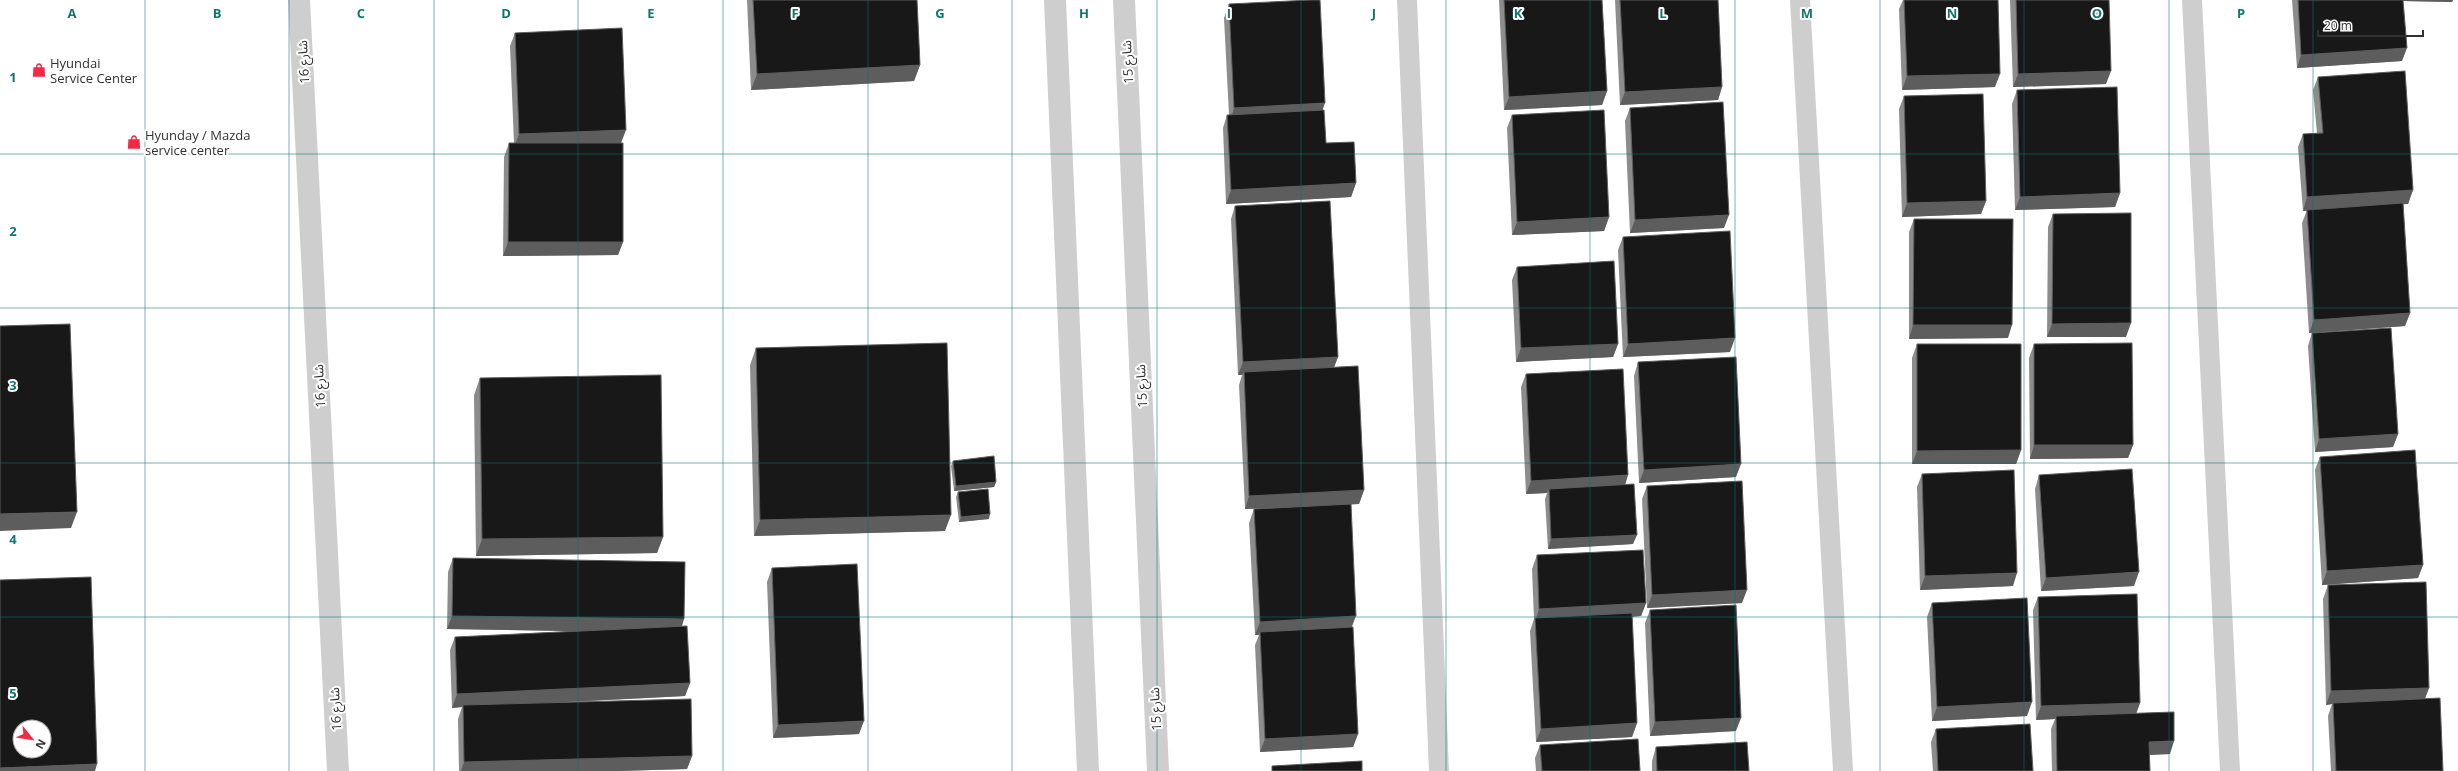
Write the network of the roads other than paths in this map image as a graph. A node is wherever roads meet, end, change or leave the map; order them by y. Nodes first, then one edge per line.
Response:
1 (299, 0) edge
2 (1055, 0) edge
3 (1124, 0) edge
4 (1407, 0) edge
5 (1800, 0) edge
6 (2192, 0) edge
7 (338, 771) edge
8 (1088, 771) edge
9 (1158, 771) edge
10 (1439, 771) edge
11 (1843, 771) edge
12 (2230, 771) edge

1 - 7 street, شارع 16
2 - 8 street
3 - 9 street, شارع 15
4 - 10 lane
5 - 11 lane
6 - 12 lane

